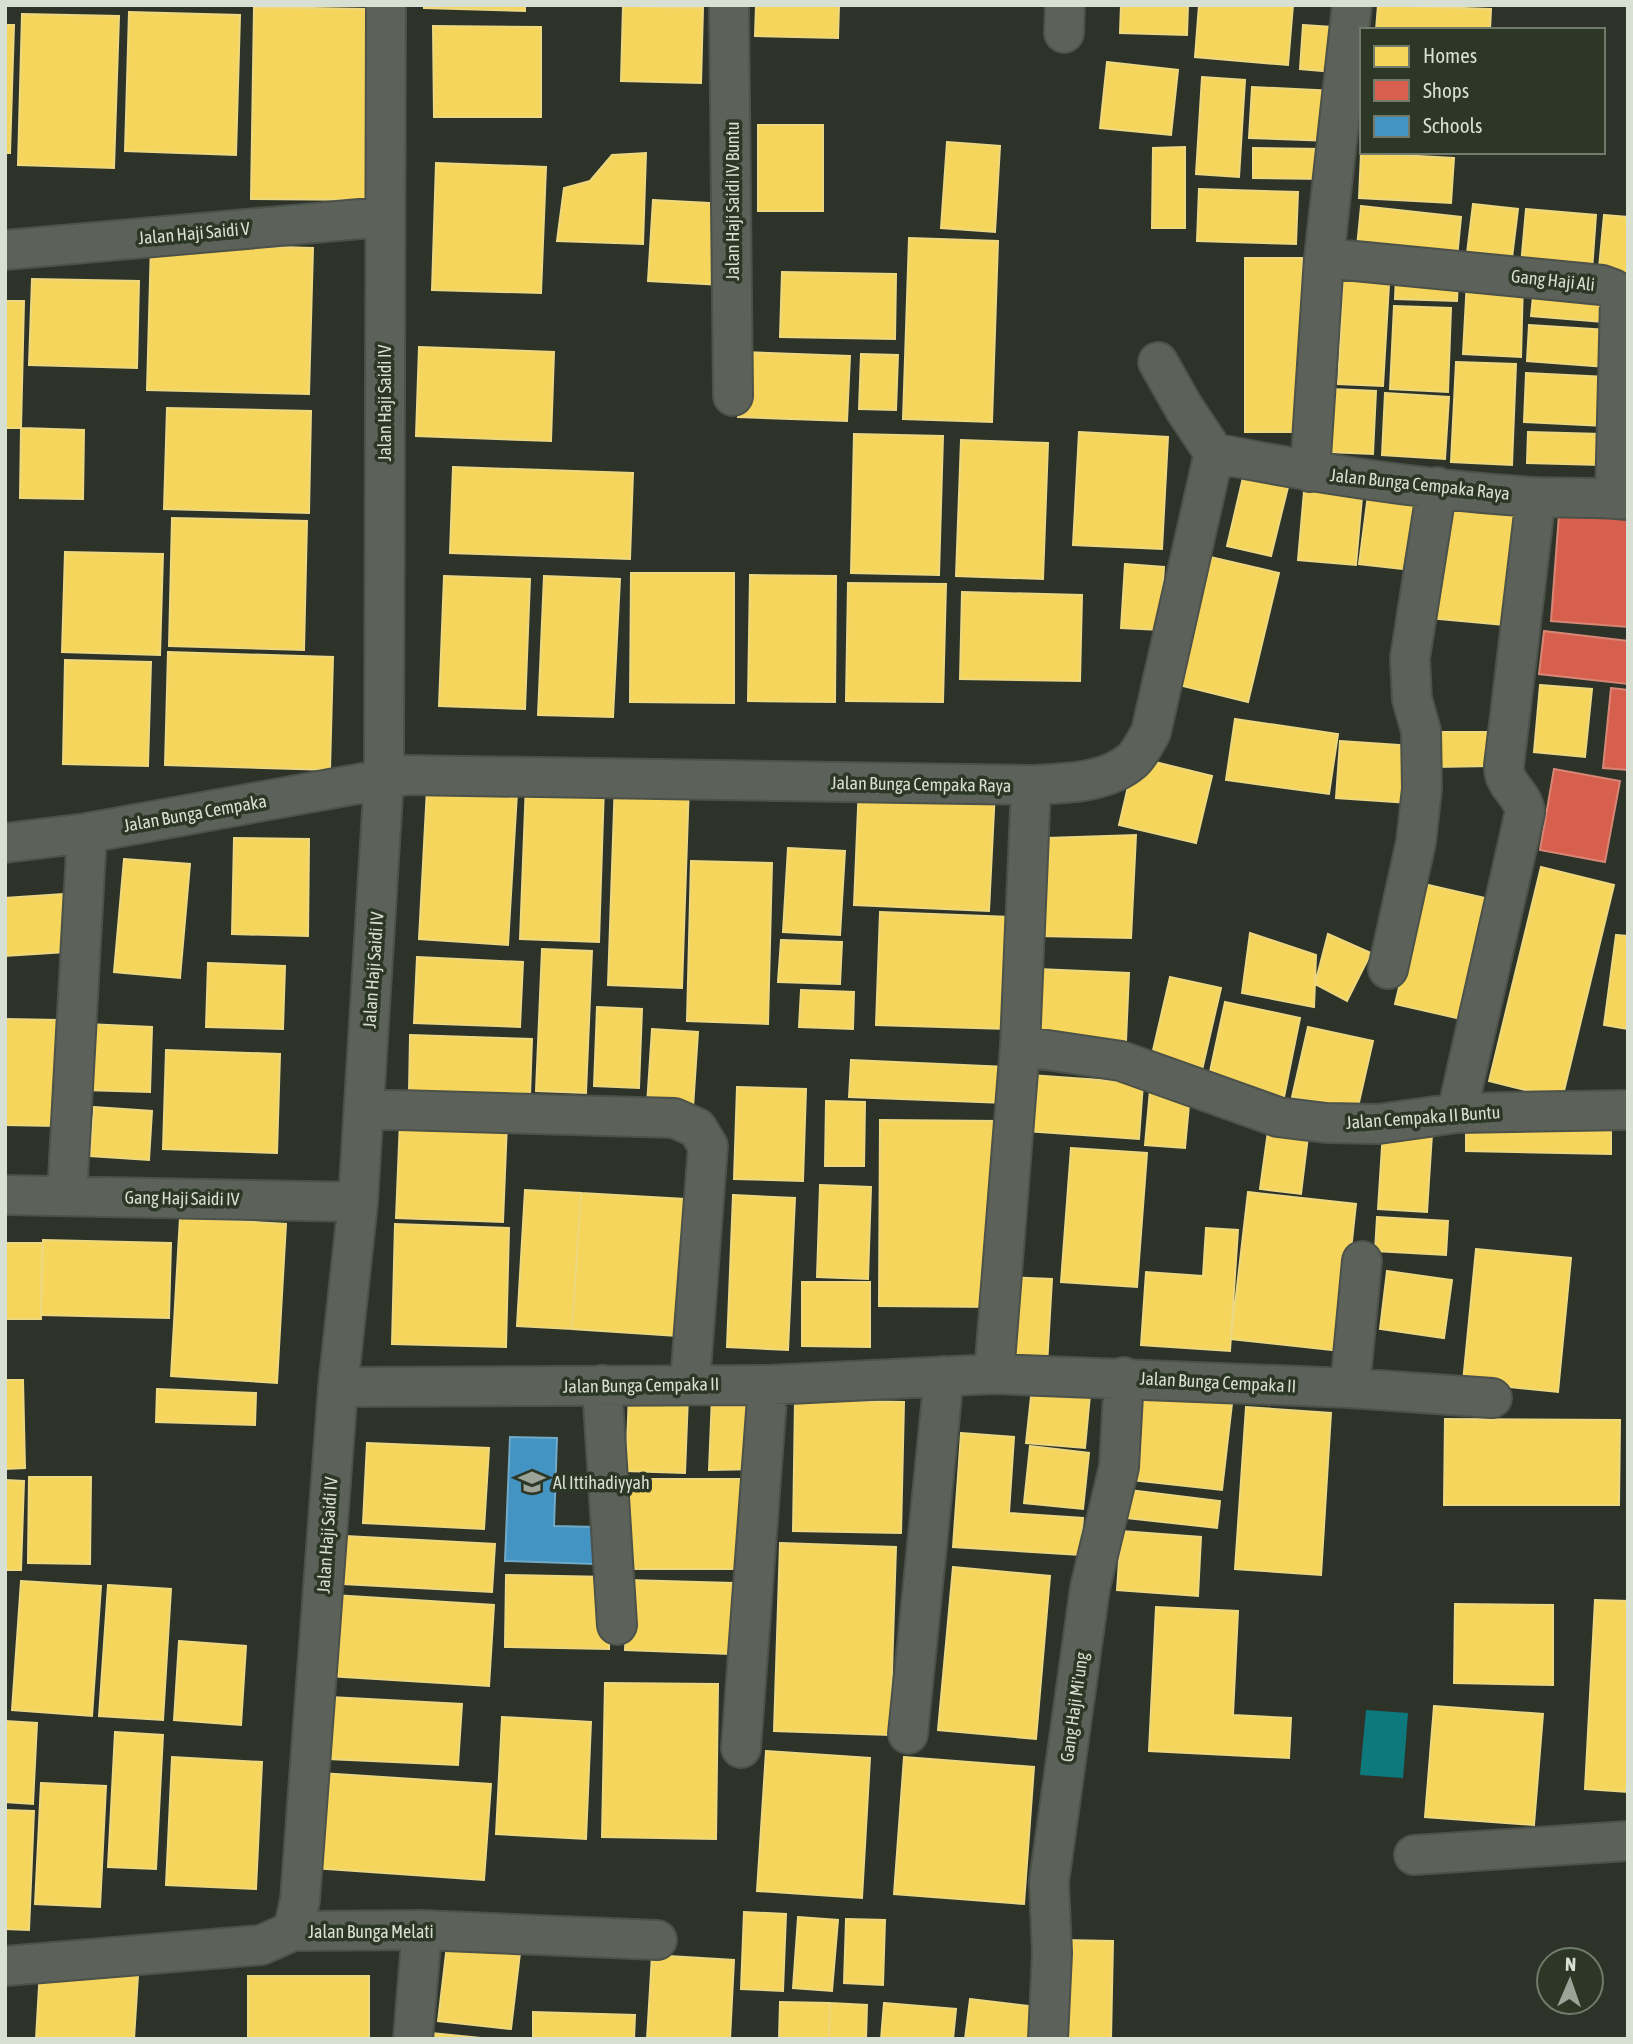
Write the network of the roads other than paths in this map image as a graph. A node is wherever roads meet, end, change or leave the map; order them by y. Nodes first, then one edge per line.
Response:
1 (386, 5) edge
2 (729, 5) edge
3 (1352, 5) edge
4 (383, 217) junction
5 (5, 250) edge
6 (1324, 258) junction
7 (1158, 362) dead end
8 (733, 396) dead end
9 (1214, 453) junction
10 (1310, 472) junction
11 (1437, 487) junction
12 (1536, 497) junction
13 (1621, 499) edge
14 (384, 778) junction
15 (1031, 785) junction
16 (87, 832) junction
17 (5, 843) edge
18 (1388, 969) dead end
19 (1020, 1046) junction
20 (364, 1110) junction
21 (1628, 1110) edge
22 (1457, 1113) junction
23 (5, 1195) edge
24 (67, 1196) junction
25 (358, 1202) junction
26 (1362, 1261) dead end
27 (994, 1374) junction
28 (944, 1376) junction
29 (1124, 1377) junction
30 (690, 1383) junction
31 (602, 1385) junction
32 (768, 1385) junction
33 (338, 1387) junction
34 (1350, 1388) junction
35 (1492, 1398) dead end
36 (617, 1625) dead end
37 (908, 1734) dead end
38 (741, 1748) dead end
39 (1628, 1841) edge
40 (1414, 1855) dead end
41 (422, 1930) junction
42 (293, 1931) junction
43 (656, 1940) dead end
44 (5, 1966) edge
45 (413, 2039) edge
46 (1048, 2039) edge

1 - 4 street, Jalan Haji Saidi IV
2 - 8 street, Jalan Haji Saidi IV Buntu
3 - 6 street
4 - 5 street, Jalan Haji Saidi V
4 - 14 street, Jalan Haji Saidi IV
6 - 10 street
6 - 13 street, Gang Haji Ali
7 - 9 street
9 - 10 street, Jalan Bunga Cempaka Raya
9 - 15 street, Jalan Bunga Cempaka Raya
10 - 11 street, Jalan Bunga Cempaka Raya
11 - 12 street, Jalan Bunga Cempaka Raya
11 - 18 street
12 - 13 street, Jalan Bunga Cempaka Raya
12 - 22 street
14 - 15 street, Jalan Bunga Cempaka Raya
14 - 16 street, Jalan Bunga Cempaka
14 - 20 street, Jalan Haji Saidi IV
15 - 19 street
16 - 17 street, Jalan Bunga Cempaka
16 - 24 street
19 - 22 street, Jalan Cempaka II Buntu
19 - 27 street
20 - 25 street, Jalan Haji Saidi IV
20 - 30 street
21 - 22 street, Jalan Cempaka II Buntu
23 - 24 street, Gang Haji Saidi IV
24 - 25 street, Gang Haji Saidi IV
25 - 33 street, Jalan Haji Saidi IV
26 - 34 street
27 - 28 street, Jalan Bunga Cempaka II
27 - 29 street, Jalan Bunga Cempaka II
28 - 32 street, Jalan Bunga Cempaka II
28 - 37 street
29 - 34 street, Jalan Bunga Cempaka II
29 - 46 street, Gang Haji Mi'ung
30 - 31 street, Jalan Bunga Cempaka II
30 - 32 street, Jalan Bunga Cempaka II
31 - 33 street, Jalan Bunga Cempaka II
31 - 36 street
32 - 38 street
33 - 42 street, Jalan Haji Saidi IV
34 - 35 street, Jalan Bunga Cempaka II
39 - 40 street
41 - 42 street, Jalan Bunga Melati
41 - 43 street, Jalan Bunga Melati
41 - 45 street
42 - 44 street, Jalan Bunga Melati

